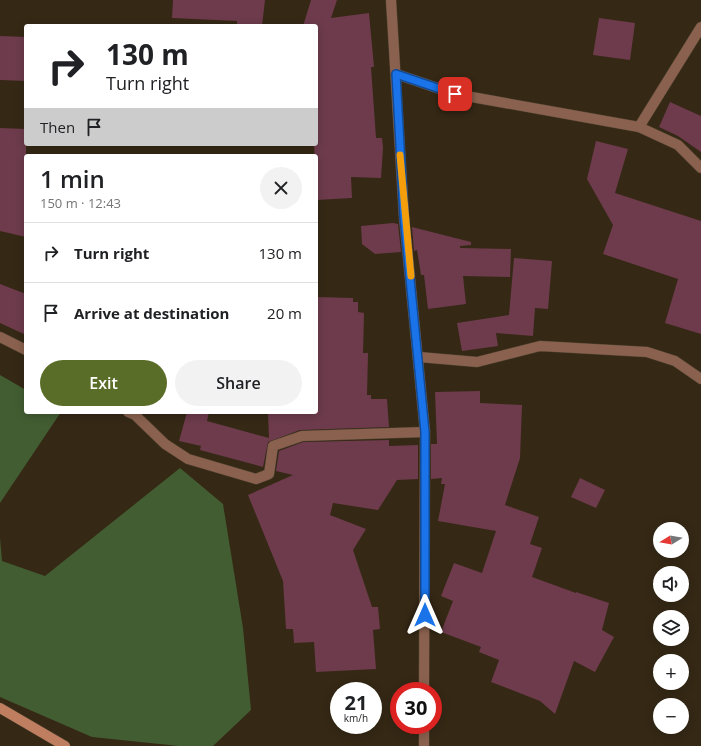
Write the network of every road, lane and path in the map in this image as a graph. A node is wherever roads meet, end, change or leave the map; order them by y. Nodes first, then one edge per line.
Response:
1 (391, 0) edge
2 (701, 27) edge
3 (396, 74) junction
4 (640, 127) junction
5 (701, 168) edge
6 (0, 338) edge
7 (24, 349) edge
8 (419, 357) junction
9 (701, 379) edge
10 (133, 414) edge
11 (425, 432) junction
12 (424, 682) edge
13 (0, 708) edge
14 (424, 734) edge
15 (65, 746) edge
16 (424, 746) edge

1 - 3 street
2 - 4 street
3 - 4 street
3 - 8 street
4 - 5 street
6 - 7 street
8 - 9 street
8 - 11 street
10 - 11 street
11 - 12 street
13 - 15 street
14 - 16 street

